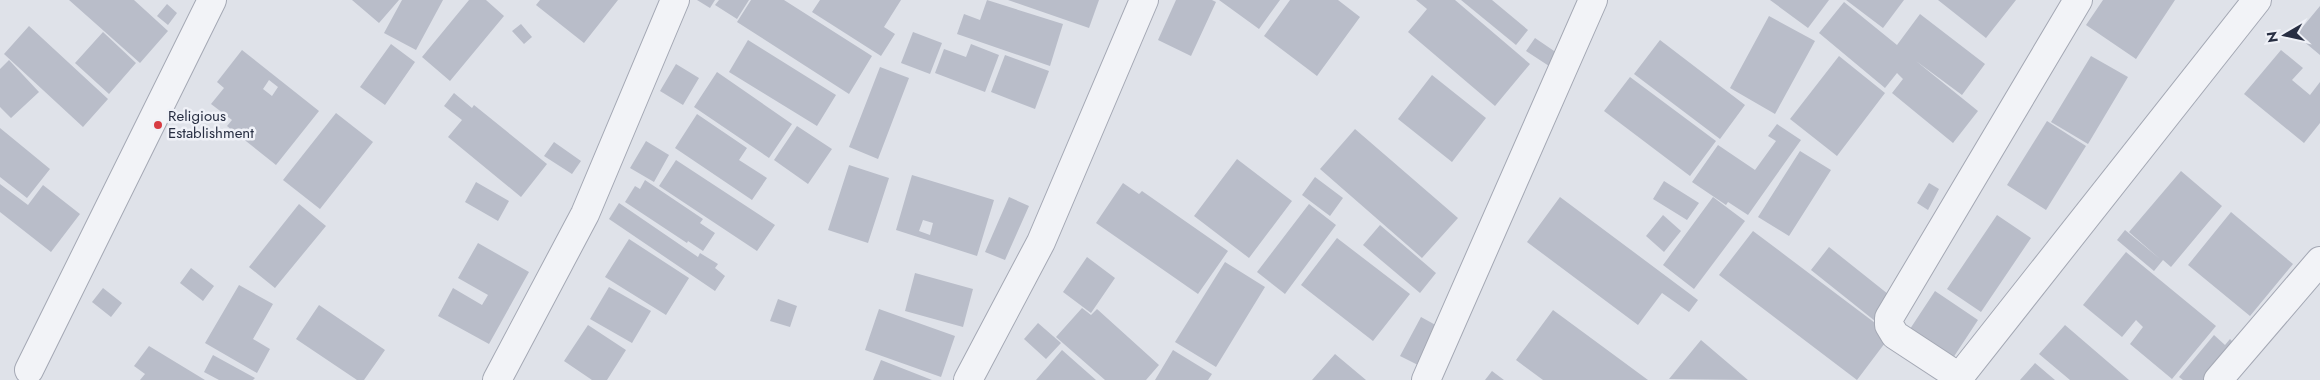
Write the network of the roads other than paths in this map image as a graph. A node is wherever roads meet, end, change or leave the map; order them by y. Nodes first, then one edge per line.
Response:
1 (212, 0) edge
2 (675, 0) edge
3 (1144, 0) edge
4 (1593, 0) edge
5 (2078, 0) edge
6 (2257, 0) edge
7 (2320, 261) edge
8 (29, 370) dead end
9 (1958, 379) edge
10 (497, 380) edge
11 (968, 380) edge
12 (1426, 380) edge
13 (2218, 380) edge

1 - 8 street
2 - 10 street
3 - 11 street
4 - 12 street
5 - 9 street
6 - 9 street
7 - 13 street

